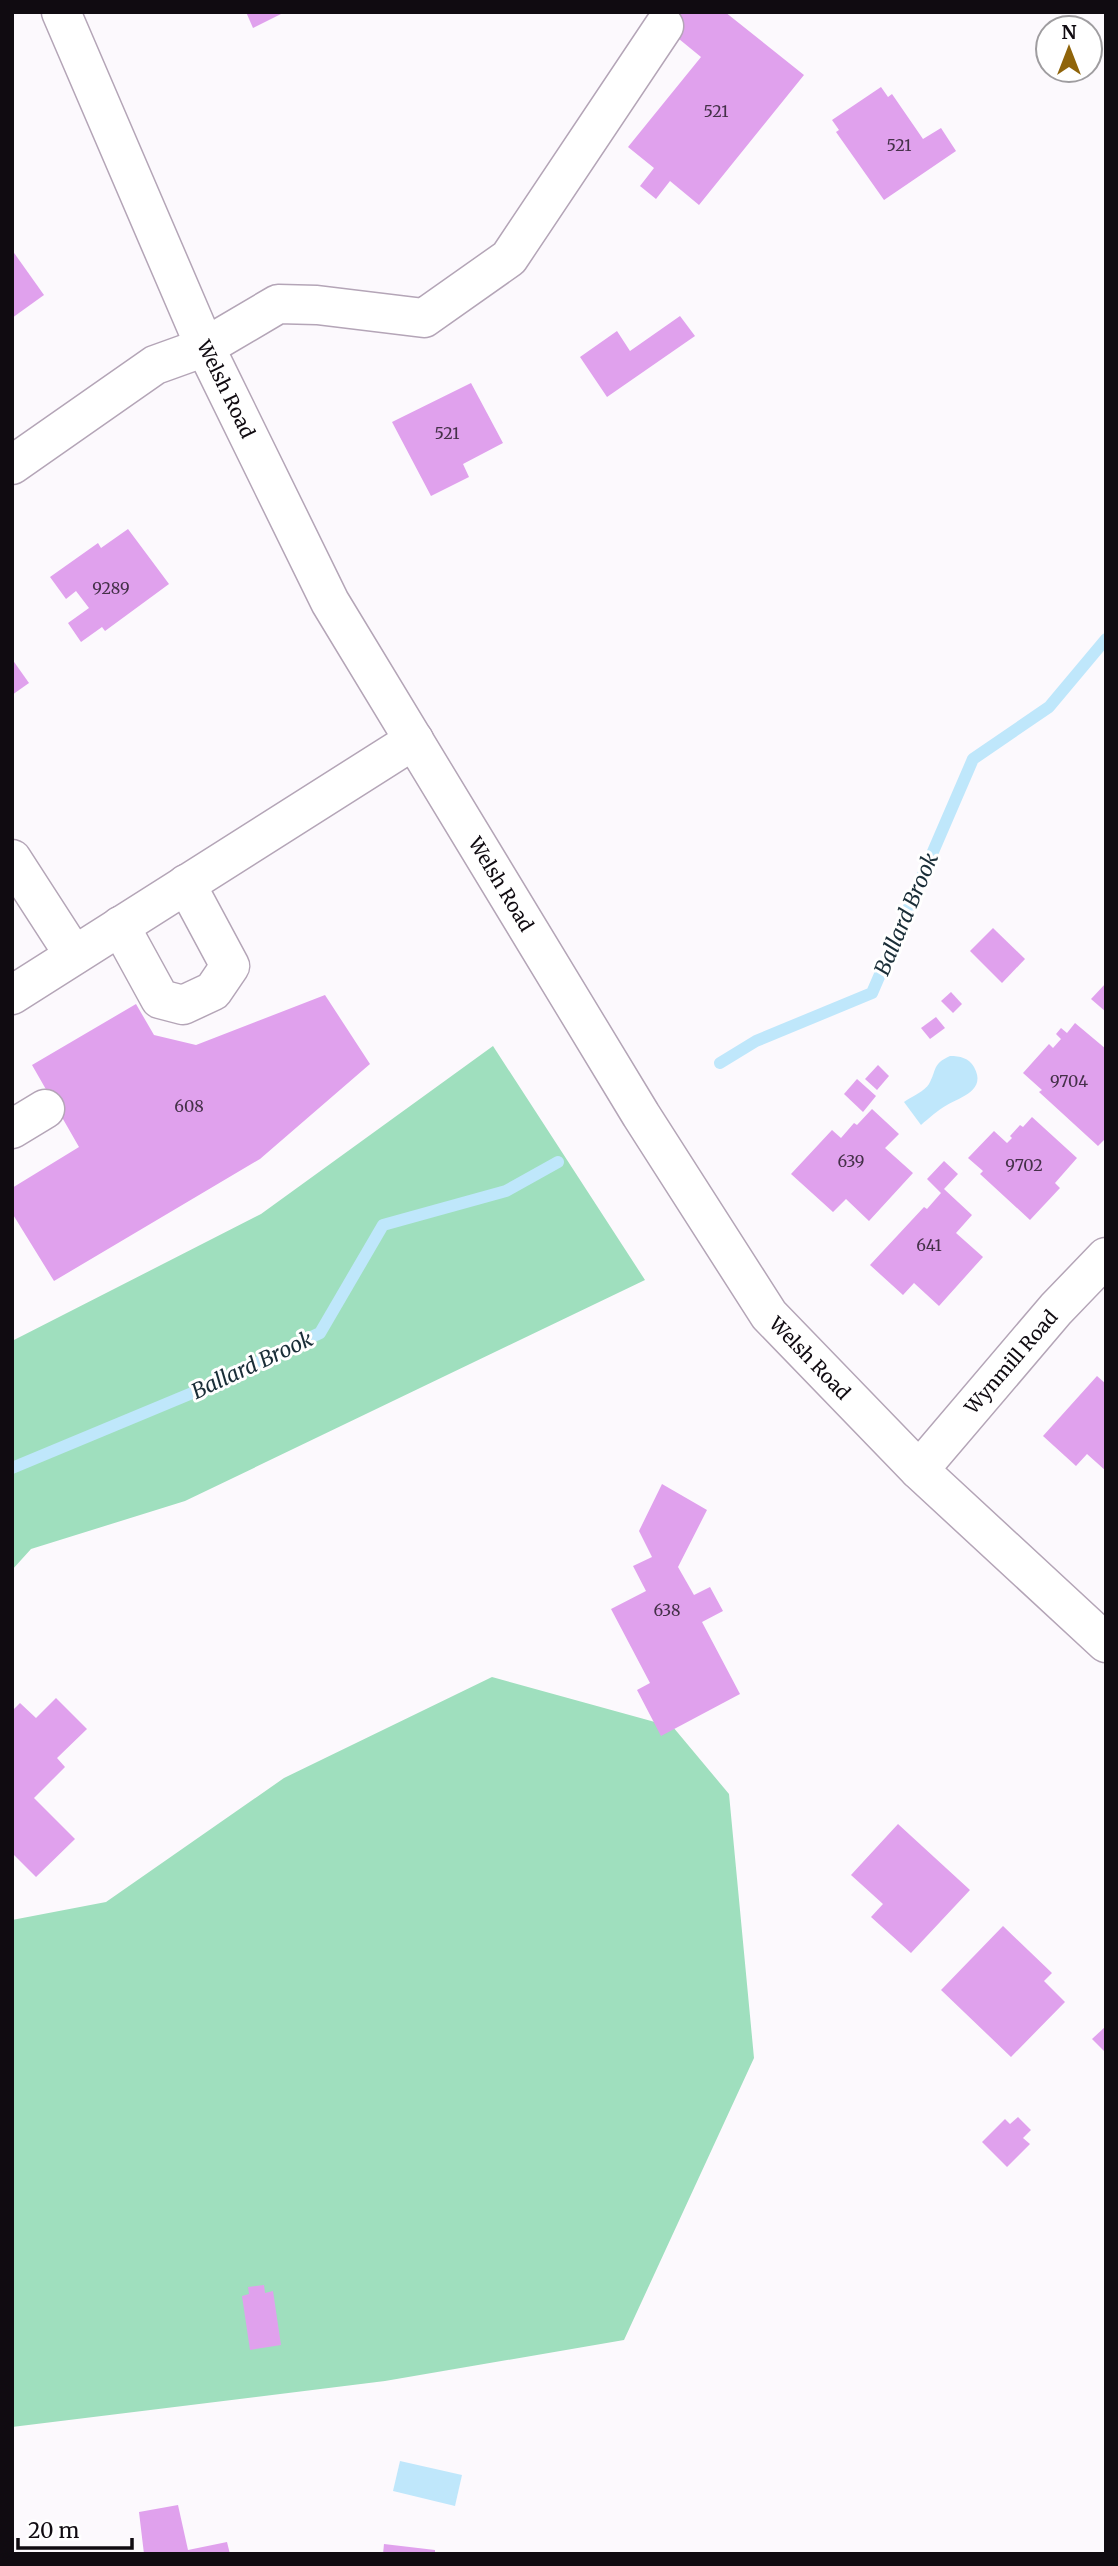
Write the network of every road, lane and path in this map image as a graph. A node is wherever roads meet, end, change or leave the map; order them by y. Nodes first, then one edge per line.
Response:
1 (61, 12) edge
2 (664, 26) dead end
3 (205, 347) junction
4 (12, 465) edge
5 (414, 740) junction
6 (12, 859) edge
7 (186, 884) junction
8 (120, 926) junction
9 (74, 956) junction
10 (12, 995) edge
11 (45, 1109) dead end
12 (12, 1129) edge
13 (1106, 1257) edge
14 (919, 1470) junction
15 (1106, 1643) edge

1 - 3 main road, Welsh Road
2 - 3 main road
3 - 4 main road
3 - 5 main road, Welsh Road
5 - 7 main road
5 - 14 main road, Welsh Road
6 - 9 main road
7 - 8 main road
7 - 8 main road
8 - 9 main road
9 - 10 main road
11 - 12 main road
13 - 14 main road, Wynmill Road
14 - 15 main road, Welsh Road

